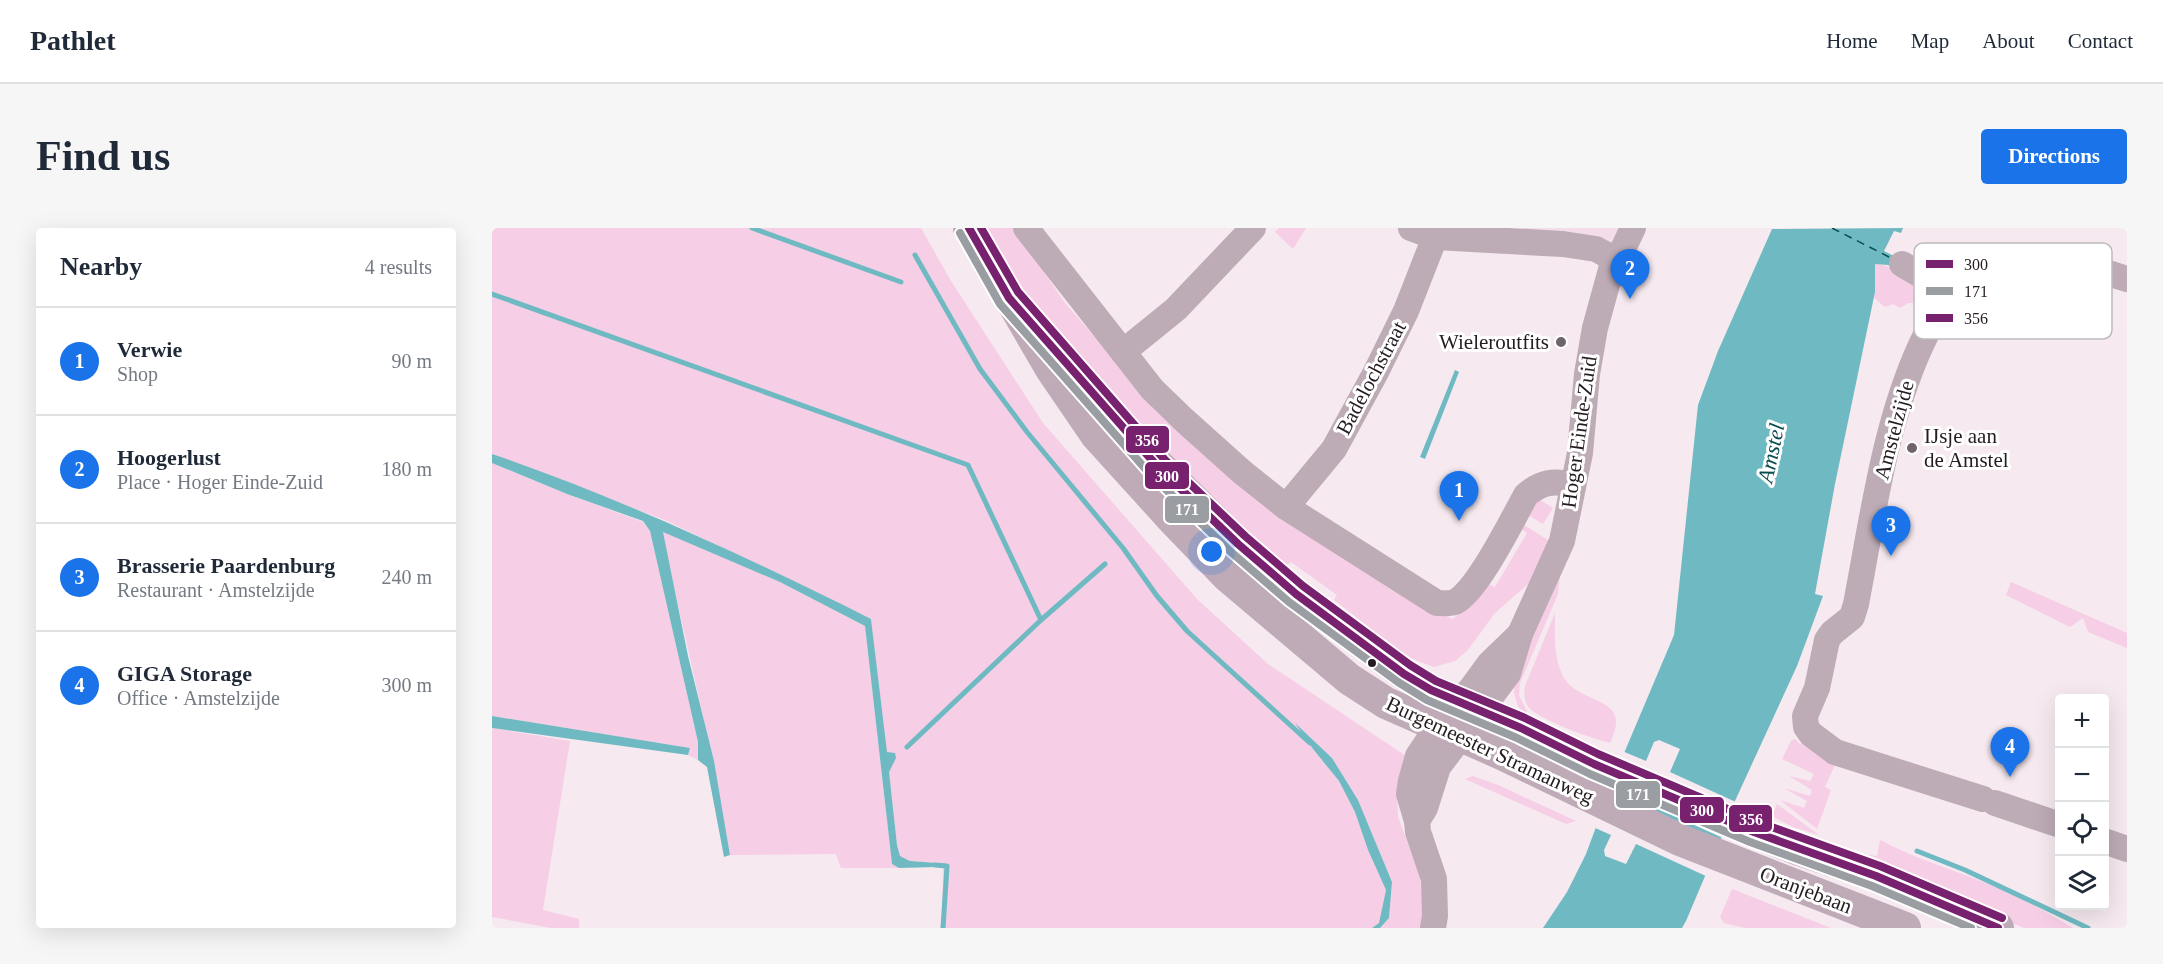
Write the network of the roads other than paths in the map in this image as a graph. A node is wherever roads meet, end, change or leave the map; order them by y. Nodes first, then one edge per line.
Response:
1 (969, 228) edge
2 (1026, 228) edge
3 (1253, 228) edge
4 (1411, 228) edge
5 (1633, 228) edge
6 (1435, 237) junction
7 (1614, 259) junction
8 (1902, 264) dead end
9 (1914, 271) edge
10 (2112, 275) edge
11 (2127, 279) edge
12 (1924, 339) edge
13 (1123, 352) junction
14 (1574, 485) junction
15 (1286, 507) junction
16 (1462, 719) junction
17 (2055, 823) edge
18 (1754, 832) joint
19 (2109, 843) edge
20 (2127, 849) edge
21 (1740, 865) joint
22 (1433, 928) edge
23 (1905, 928) edge
24 (1998, 928) edge

1 - 16 main road, Burgemeester Stramanweg
2 - 13 street
3 - 13 street
4 - 6 street
5 - 7 street, Hoger Einde-Zuid
6 - 7 street
6 - 15 street, Badelochstraat
7 - 14 street, Hoger Einde-Zuid
8 - 9 street
10 - 11 street, Amstelzijde
12 - 17 street, Amstelzijde
13 - 15 street
14 - 15 street
14 - 16 street, Hoger Einde-Zuid
16 - 18 main road, Burgemeester Stramanweg
16 - 21 main road, Burgemeester Stramanweg
16 - 22 street, Hoger Einde-Zuid
18 - 24 main road, Oranjebaan
19 - 20 street
21 - 23 main road, Oranjebaan

